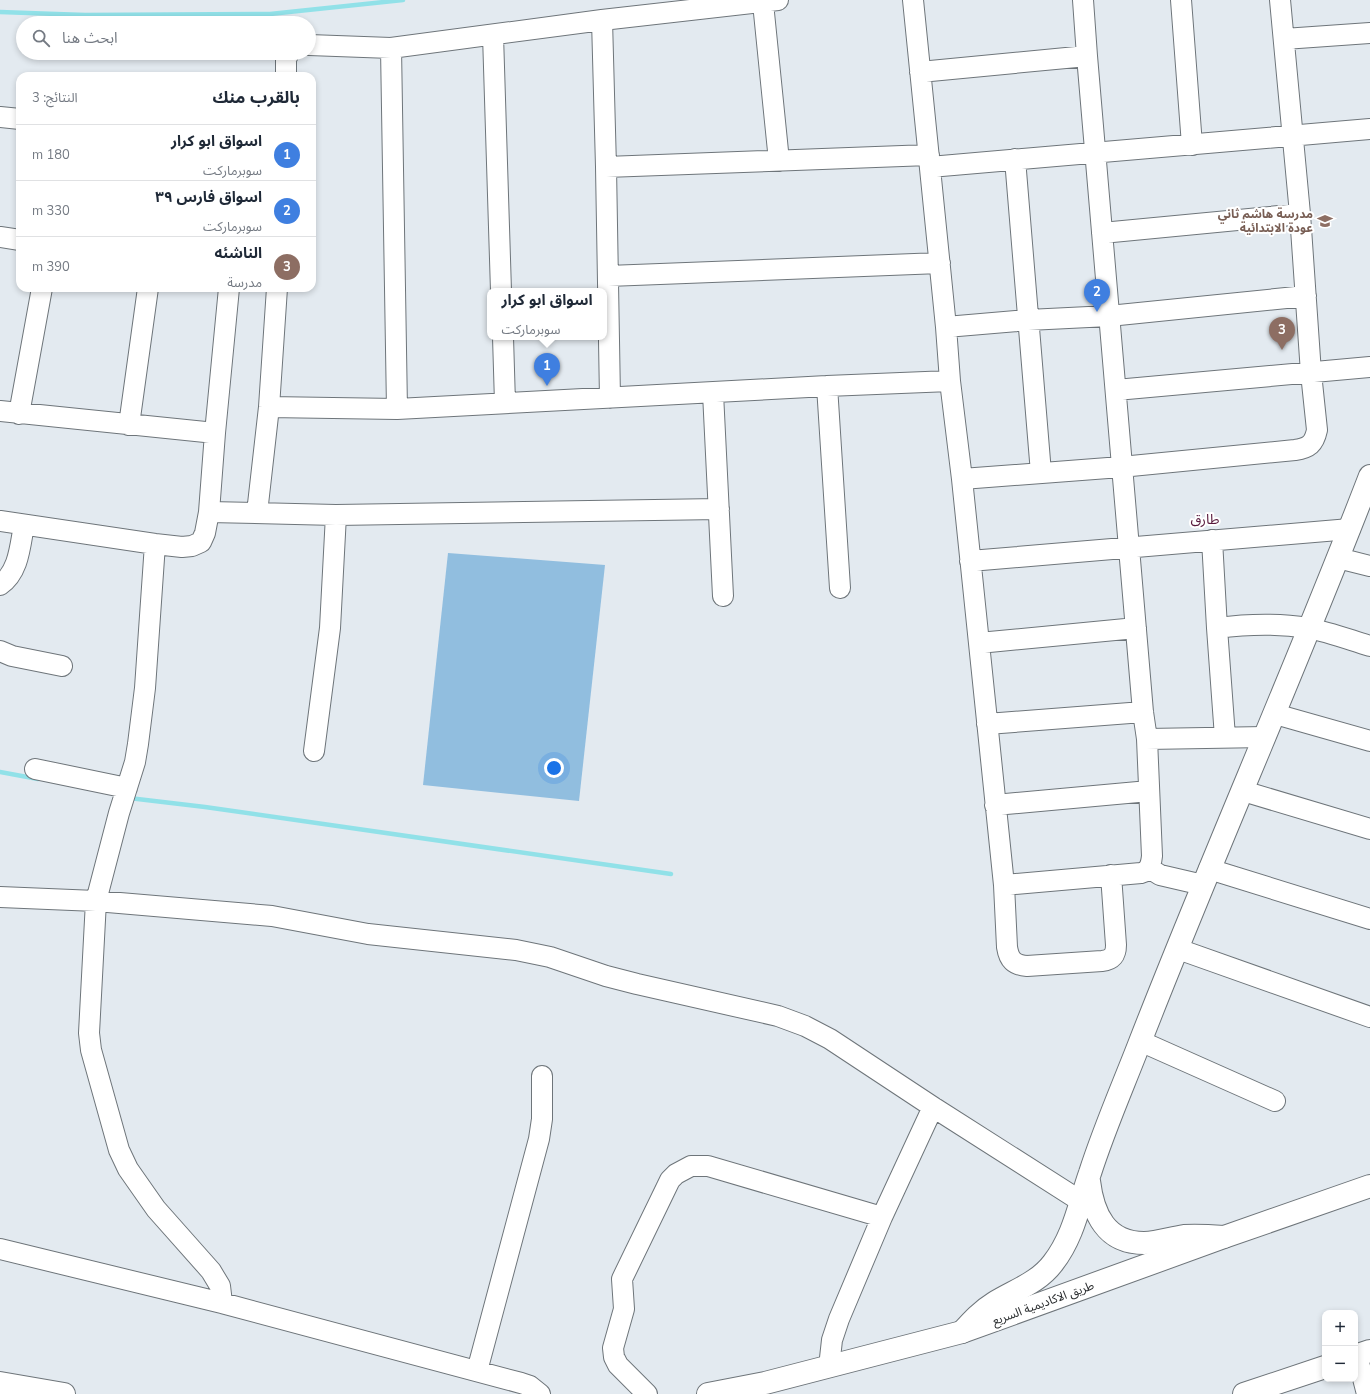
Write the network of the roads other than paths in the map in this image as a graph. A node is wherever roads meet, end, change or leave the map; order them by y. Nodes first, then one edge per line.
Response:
1 (913, 0) edge
2 (1083, 0) edge
3 (1181, 0) edge
4 (1280, 0) edge
5 (771, 1) edge
6 (602, 20) junction
7 (1370, 33) edge
8 (493, 35) junction
9 (1284, 39) junction
10 (316, 45) edge
11 (391, 48) junction
12 (1087, 56) junction
13 (286, 60) edge
14 (286, 72) edge
15 (920, 72) junction
16 (0, 117) edge
17 (16, 119) edge
18 (1370, 129) edge
19 (1294, 136) junction
20 (1192, 145) junction
21 (1096, 153) junction
22 (1015, 160) junction
23 (780, 161) junction
24 (930, 161) junction
25 (606, 167) junction
26 (1300, 214) junction
27 (1102, 233) junction
28 (0, 237) edge
29 (16, 239) edge
30 (940, 263) junction
31 (608, 276) junction
32 (502, 288) edge
33 (41, 292) edge
34 (147, 292) edge
35 (229, 292) edge
36 (277, 292) edge
37 (1306, 296) junction
38 (1109, 316) junction
39 (1028, 320) junction
40 (946, 327) junction
41 (503, 340) edge
42 (1370, 367) edge
43 (1311, 373) junction
44 (950, 381) junction
45 (827, 386) junction
46 (1116, 390) junction
47 (713, 393) junction
48 (610, 398) junction
49 (505, 403) junction
50 (269, 406) junction
51 (397, 409) junction
52 (0, 411) edge
53 (19, 414) junction
54 (129, 425) junction
55 (215, 433) junction
56 (1121, 467) junction
57 (1041, 473) junction
58 (1370, 476) edge
59 (962, 480) junction
60 (719, 509) junction
61 (209, 512) junction
62 (257, 513) junction
63 (336, 515) junction
64 (0, 521) edge
65 (24, 525) junction
66 (1350, 529) junction
67 (1212, 540) junction
68 (154, 544) junction
69 (1129, 547) junction
70 (1338, 558) junction
71 (970, 561) junction
72 (1370, 566) edge
73 (0, 585) edge
74 (840, 588) dead end
75 (723, 596) dead end
76 (1136, 628) junction
77 (1217, 628) junction
78 (1310, 628) junction
79 (979, 643) junction
80 (1370, 646) edge
81 (0, 651) edge
82 (62, 666) dead end
83 (1143, 712) junction
84 (1275, 714) junction
85 (987, 724) junction
86 (1225, 737) junction
87 (1265, 737) junction
88 (1147, 739) junction
89 (1370, 741) edge
90 (314, 751) dead end
91 (35, 769) dead end
92 (127, 788) junction
93 (1149, 791) junction
94 (1243, 791) junction
95 (995, 805) junction
96 (1370, 829) edge
97 (1149, 868) junction
98 (1111, 875) junction
99 (1206, 877) junction
100 (1004, 885) junction
101 (0, 897) edge
102 (96, 901) junction
103 (1370, 919) edge
104 (1178, 949) junction
105 (1370, 1016) edge
106 (1140, 1040) junction
107 (542, 1076) dead end
108 (1275, 1101) dead end
109 (933, 1107) junction
110 (1089, 1176) junction
111 (1370, 1186) edge
112 (1082, 1202) junction
113 (882, 1218) junction
114 (1224, 1237) junction
115 (0, 1248) edge
116 (222, 1304) junction
117 (962, 1332) junction
118 (1361, 1354) edge
119 (828, 1367) junction
120 (1322, 1367) edge
121 (477, 1371) junction
122 (0, 1382) edge
123 (64, 1394) edge
124 (540, 1394) edge
125 (647, 1394) edge
126 (708, 1394) edge
127 (1244, 1394) edge
128 (1367, 1394) edge

1 - 15 street
2 - 12 street
3 - 20 street
4 - 9 street
5 - 6 street
5 - 23 street
6 - 8 street
6 - 25 street
7 - 9 street
8 - 11 street
8 - 32 street
9 - 19 street
10 - 11 street
11 - 51 street
12 - 15 street
12 - 21 street
13 - 14 street
15 - 24 street
16 - 17 street
18 - 19 street
19 - 20 street
19 - 26 street
20 - 21 street
21 - 22 street
21 - 27 street
22 - 24 street
22 - 39 street
23 - 24 street
23 - 25 street
24 - 30 street
25 - 31 street
26 - 27 street
26 - 37 street
27 - 38 street
28 - 29 street
30 - 31 street
30 - 40 street
31 - 48 street
33 - 53 street
34 - 54 street
35 - 55 street
36 - 50 street
37 - 38 street
37 - 43 street
38 - 39 street
38 - 46 street
39 - 40 street
39 - 57 street
40 - 44 street
41 - 49 street
42 - 43 street
43 - 46 street
43 - 56 street
44 - 45 street
44 - 59 street
45 - 47 street
45 - 74 street
46 - 56 street
47 - 48 street
47 - 60 street
48 - 49 street
49 - 51 street
50 - 51 street
50 - 62 street
52 - 53 street
53 - 54 street
54 - 55 street
55 - 61 street
56 - 57 street
56 - 69 street
57 - 59 street
58 - 66 main road
59 - 71 street
60 - 63 street
60 - 75 street
61 - 62 street
61 - 68 street
62 - 63 street
63 - 90 street
64 - 65 street
65 - 68 street
65 - 73 street
66 - 67 street
66 - 70 main road
67 - 69 street
67 - 77 street
68 - 92 street
69 - 71 street
69 - 76 street
70 - 72 street
70 - 78 main road
71 - 79 street
76 - 79 street
76 - 83 street
77 - 78 street
77 - 86 street
78 - 80 street
78 - 84 main road
79 - 85 street
81 - 82 street
83 - 85 street
83 - 88 street
84 - 87 main road
84 - 89 street
85 - 95 street
86 - 87 street
86 - 88 street
87 - 94 main road
88 - 93 street
91 - 92 street
92 - 102 street
93 - 95 street
93 - 97 street
94 - 96 street
94 - 99 main road
95 - 100 street
97 - 98 street
97 - 99 street
98 - 100 street
98 - 100 street
99 - 103 street
99 - 104 main road
101 - 102 street
102 - 109 street
102 - 116 street
104 - 105 street
104 - 106 main road
106 - 108 street
106 - 110 main road
107 - 121 street
109 - 112 street
109 - 113 street
110 - 112 main road
110 - 114 main road
111 - 114 main road, طريق الاكاديمية السريع
112 - 117 main road
113 - 119 street
113 - 125 street
114 - 117 main road, طريق الاكاديمية السريع
115 - 116 street
116 - 121 street
117 - 119 main road, طريق الاكاديمية السريع
118 - 128 street
119 - 126 main road, طريق الاكاديمية السريع
120 - 127 main road
121 - 124 street
122 - 123 main road

